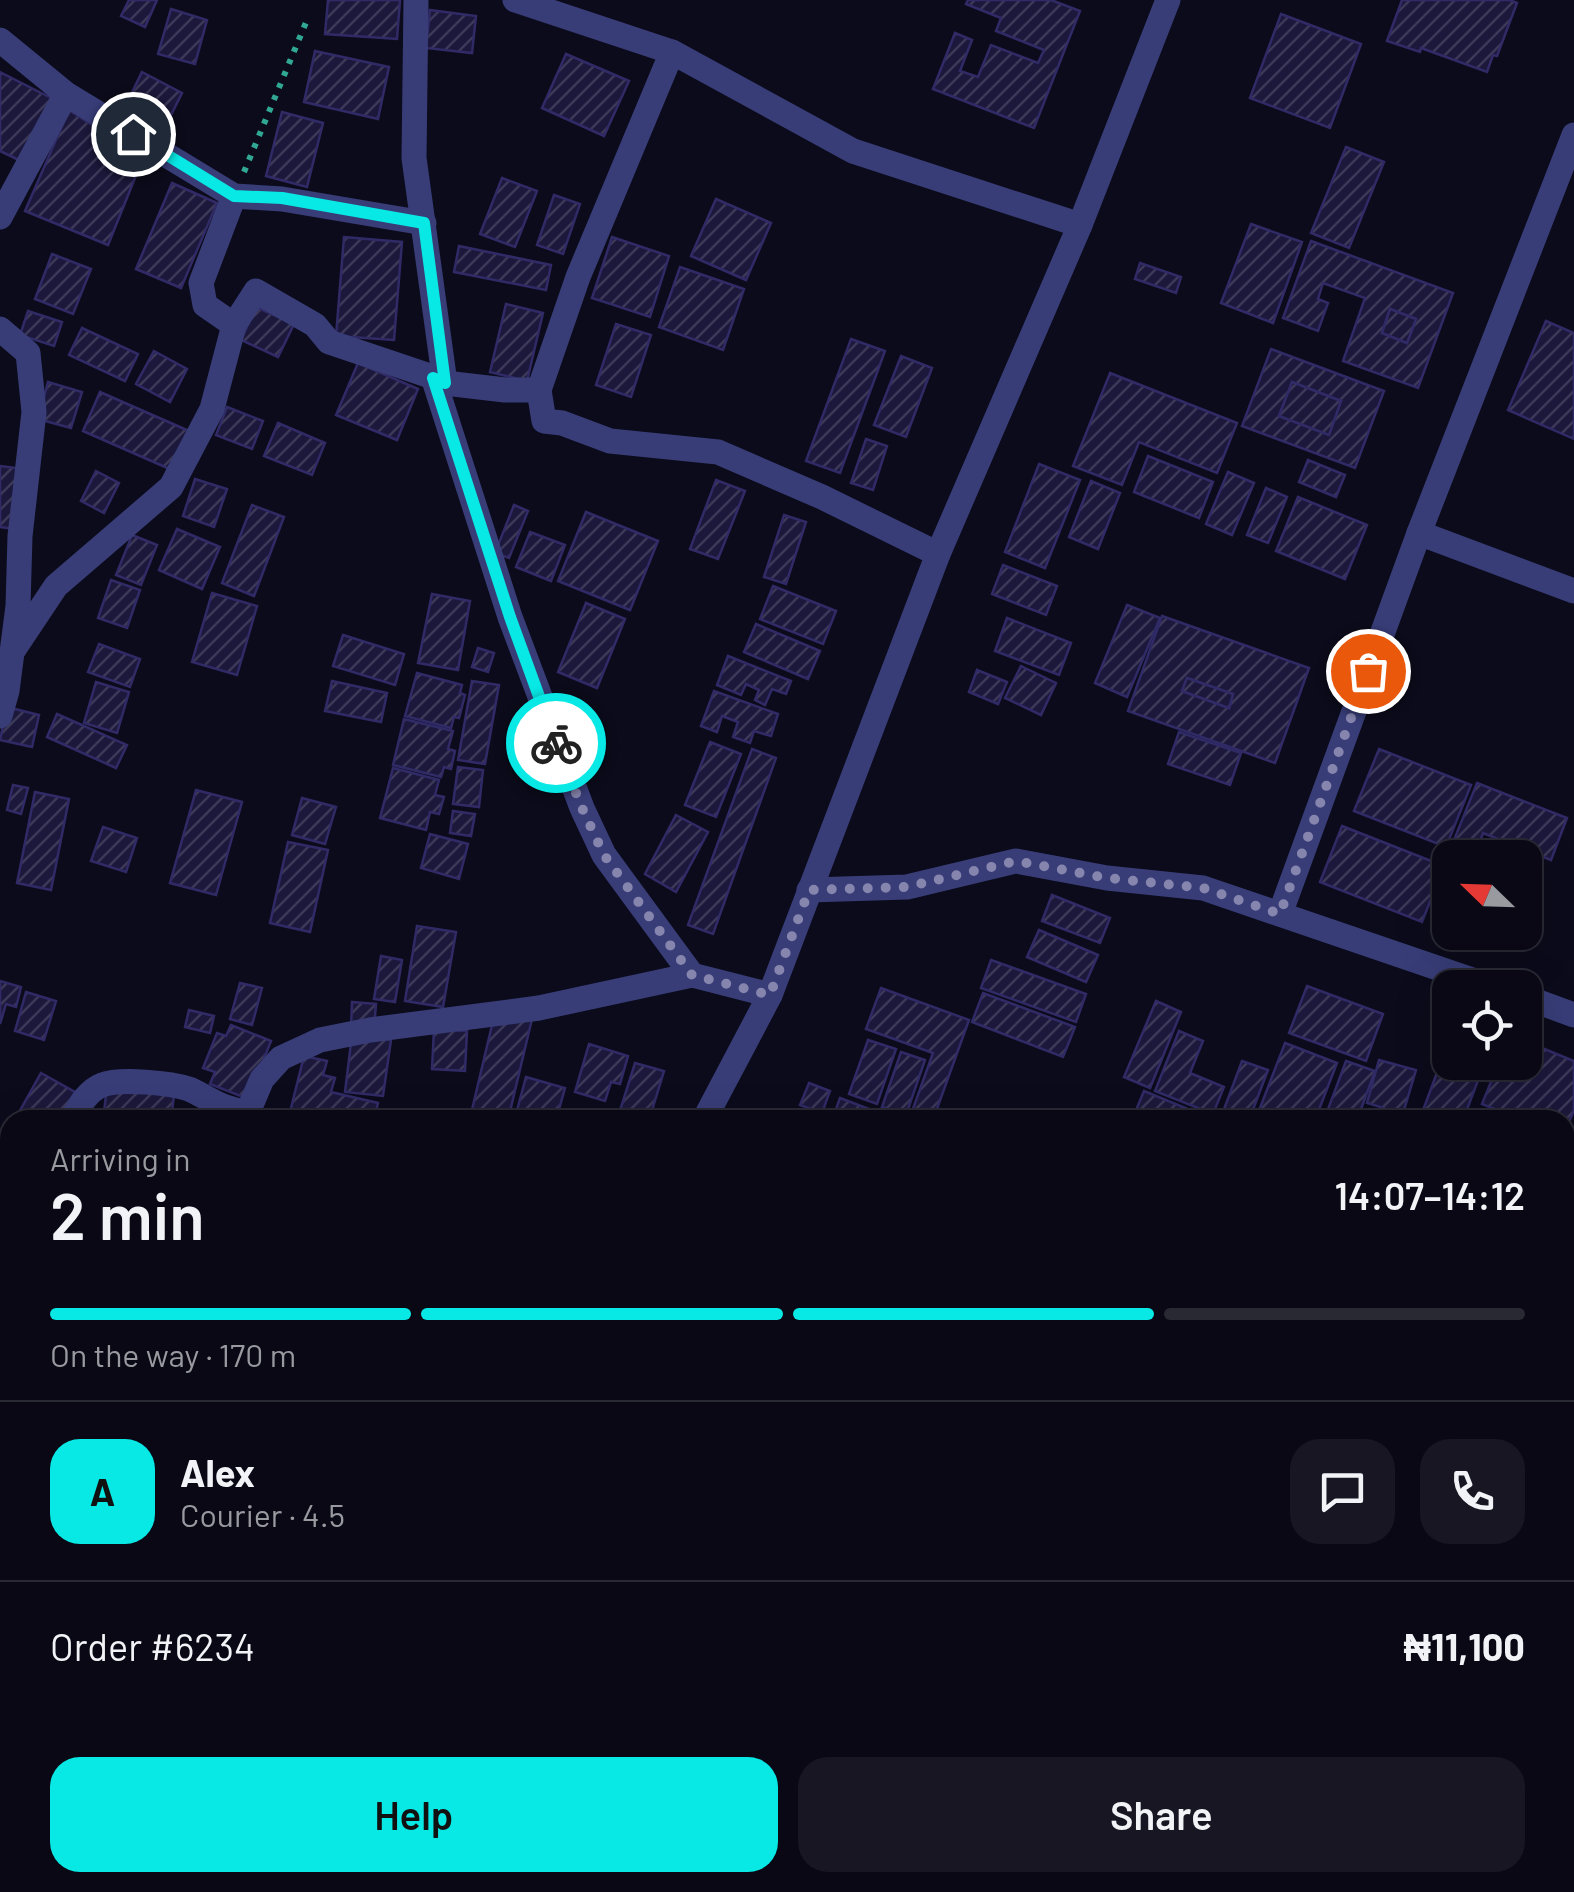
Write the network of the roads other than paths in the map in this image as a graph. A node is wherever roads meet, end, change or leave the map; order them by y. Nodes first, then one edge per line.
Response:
1 (416, 0) edge
2 (516, 0) edge
3 (1168, 0) edge
4 (0, 40) edge
5 (672, 52) junction
6 (66, 94) junction
7 (1574, 136) edge
8 (234, 196) junction
9 (0, 217) edge
10 (424, 223) junction
11 (1080, 225) junction
12 (234, 324) junction
13 (0, 329) edge
14 (439, 380) junction
15 (539, 390) junction
16 (1418, 532) junction
17 (938, 554) junction
18 (1574, 592) edge
19 (12, 652) junction
20 (0, 716) edge
21 (809, 890) junction
22 (1280, 914) junction
23 (1443, 970) edge
24 (692, 975) junction
25 (770, 995) junction
26 (1542, 1003) edge
27 (1574, 1014) edge
28 (76, 1110) edge
29 (212, 1110) edge
30 (249, 1110) edge
31 (709, 1110) edge

1 - 10 street
2 - 5 street
3 - 11 street
4 - 6 street
5 - 11 street
5 - 15 street
6 - 8 street
6 - 9 street
7 - 16 street
8 - 10 street
8 - 12 street
10 - 14 street
11 - 17 street
12 - 14 street
12 - 19 street
13 - 19 street
14 - 15 street
14 - 24 street
15 - 17 street
16 - 18 street
16 - 22 street
17 - 21 street
19 - 20 street
21 - 22 street
21 - 25 street
22 - 23 street
24 - 25 street
24 - 30 street
25 - 31 street
26 - 27 street
28 - 29 street

